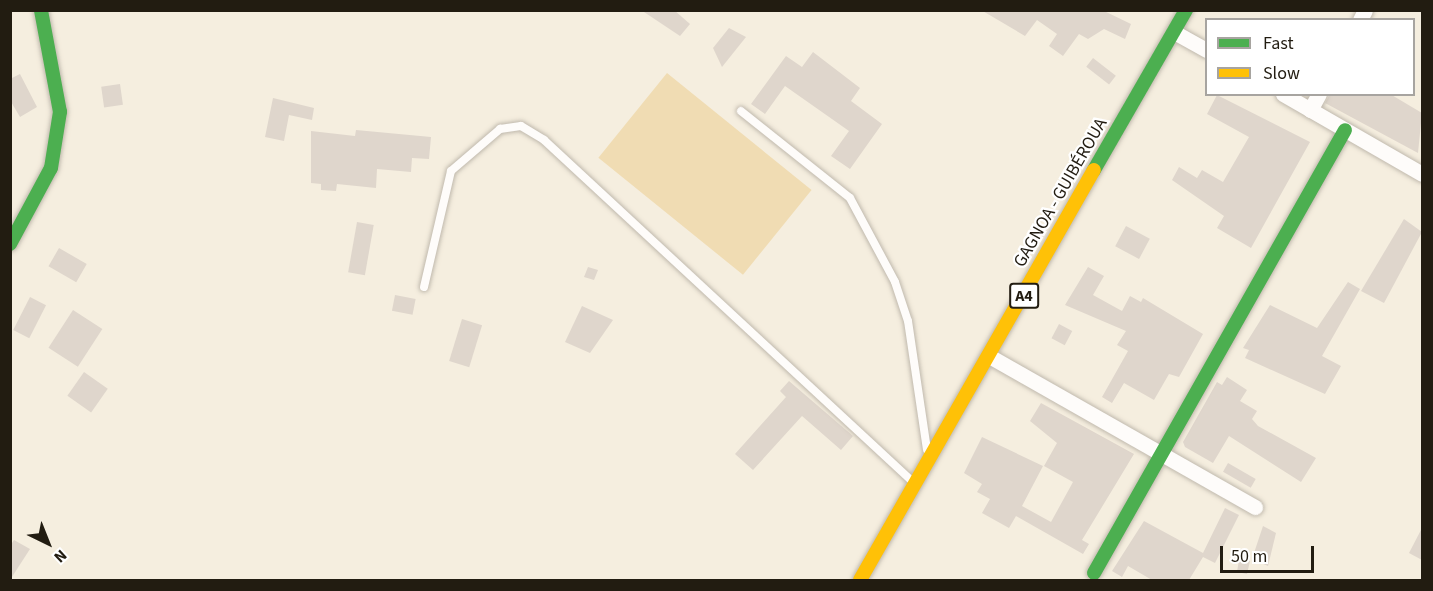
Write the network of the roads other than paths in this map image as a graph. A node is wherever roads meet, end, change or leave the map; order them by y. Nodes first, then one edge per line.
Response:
1 (41, 10) edge
2 (1186, 10) edge
3 (1174, 32) junction
4 (1205, 49) edge
5 (1286, 96) edge
6 (1318, 96) edge
7 (1310, 110) junction
8 (741, 111) dead end
9 (1345, 130) junction
10 (1422, 174) edge
11 (10, 244) edge
12 (424, 287) dead end
13 (989, 356) junction
14 (1162, 454) junction
15 (928, 463) junction
16 (916, 485) junction
17 (1255, 507) dead end
18 (1094, 573) dead end
19 (860, 580) edge

1 - 11 street
2 - 3 street, GAGNOA - GUIBÉROUA / A4
3 - 4 street
3 - 13 street, GAGNOA - GUIBÉROUA / A4
5 - 7 street
6 - 7 street
7 - 9 street
8 - 15 lane
9 - 10 street
9 - 14 street
12 - 16 lane
13 - 14 street
13 - 15 street, GAGNOA - GUIBÉROUA / A4
14 - 17 street
14 - 18 street
15 - 16 street, GAGNOA - GUIBÉROUA / A4
16 - 19 street, GAGNOA - GUIBÉROUA / A4

